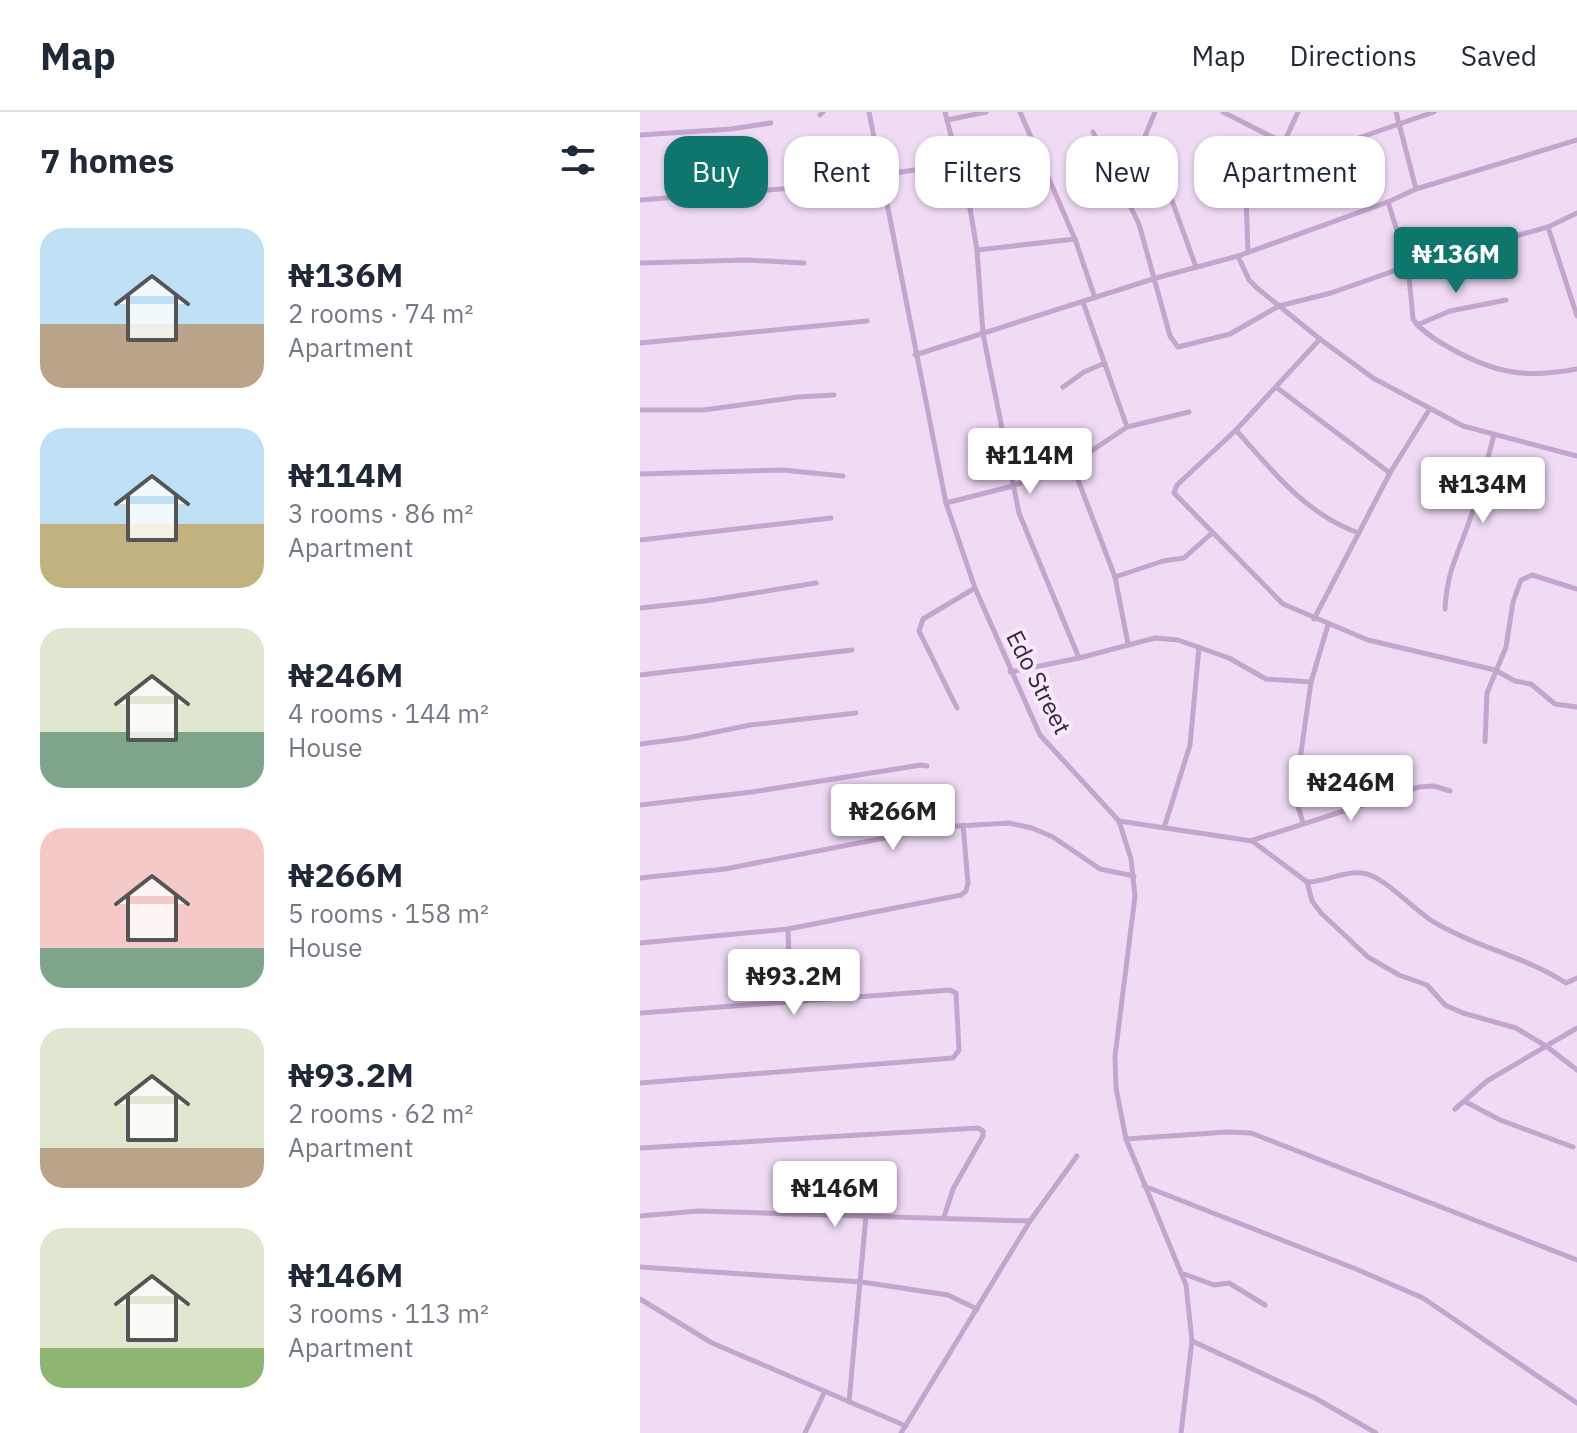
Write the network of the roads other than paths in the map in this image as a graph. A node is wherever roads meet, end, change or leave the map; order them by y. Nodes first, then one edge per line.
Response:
1 (869, 112) edge
2 (945, 112) edge
3 (986, 112) edge
4 (1020, 112) edge
5 (1155, 112) edge
6 (1223, 112) edge
7 (1298, 112) edge
8 (1396, 112) edge
9 (1434, 112) edge
10 (947, 120) junction
11 (771, 123) dead end
12 (1398, 124) junction
13 (1093, 132) dead end
14 (640, 135) edge
15 (874, 136) edge
16 (951, 136) edge
17 (1145, 136) edge
18 (1270, 136) edge
19 (1287, 136) edge
20 (1364, 136) edge
21 (1577, 141) edge
22 (784, 189) edge
23 (1416, 189) junction
24 (640, 200) edge
25 (1388, 202) junction
26 (889, 208) edge
27 (970, 208) edge
28 (1175, 208) edge
29 (1246, 208) edge
30 (1577, 213) edge
31 (1548, 227) junction
32 (1075, 239) junction
33 (977, 250) junction
34 (1248, 252) junction
35 (1238, 256) junction
36 (640, 263) edge
37 (804, 263) dead end
38 (1408, 266) junction
39 (1196, 267) junction
40 (1156, 278) junction
41 (1095, 298) junction
42 (1506, 300) dead end
43 (1083, 302) junction
44 (1279, 306) junction
45 (1577, 316) edge
46 (867, 321) dead end
47 (1417, 325) junction
48 (983, 334) junction
49 (1320, 339) junction
50 (640, 343) edge
51 (915, 355) junction
52 (1105, 363) junction
53 (1577, 369) edge
54 (1063, 387) dead end
55 (1276, 387) junction
56 (834, 395) dead end
57 (640, 410) edge
58 (1429, 410) junction
59 (1189, 412) dead end
60 (1127, 427) junction
61 (1236, 430) junction
62 (1494, 435) junction
63 (1577, 456) edge
64 (1072, 464) junction
65 (1390, 473) junction
66 (640, 474) edge
67 (843, 476) dead end
68 (1013, 486) junction
69 (946, 503) junction
70 (831, 518) dead end
71 (1212, 533) junction
72 (1359, 533) junction
73 (640, 540) edge
74 (1115, 577) junction
75 (816, 583) dead end
76 (975, 588) junction
77 (1577, 589) edge
78 (640, 608) edge
79 (1445, 609) dead end
80 (1314, 619) junction
81 (1328, 624) junction
82 (1128, 644) junction
83 (1199, 647) junction
84 (852, 650) dead end
85 (1079, 658) junction
86 (1495, 670) junction
87 (1010, 672) junction
88 (640, 675) edge
89 (1311, 682) junction
90 (1577, 707) edge
91 (957, 708) dead end
92 (856, 713) dead end
93 (1485, 742) dead end
94 (640, 744) edge
95 (927, 766) dead end
96 (1450, 791) dead end
97 (640, 805) edge
98 (1119, 821) junction
99 (1303, 823) junction
100 (963, 825) junction
101 (1164, 828) junction
102 (1252, 841) junction
103 (1134, 876) junction
104 (640, 878) edge
105 (1307, 882) junction
106 (788, 929) junction
107 (640, 943) edge
108 (1577, 978) edge
109 (790, 1003) junction
110 (640, 1013) edge
111 (1577, 1028) edge
112 (1546, 1046) junction
113 (1577, 1070) edge
114 (640, 1083) edge
115 (1464, 1101) junction
116 (1455, 1109) dead end
117 (1126, 1139) junction
118 (1573, 1147) dead end
119 (640, 1148) edge
120 (1077, 1156) dead end
121 (1143, 1186) junction
122 (640, 1216) edge
123 (866, 1216) junction
124 (944, 1217) junction
125 (1030, 1221) junction
126 (1577, 1260) edge
127 (640, 1267) edge
128 (1183, 1274) junction
129 (862, 1282) junction
130 (640, 1299) edge
131 (1265, 1305) dead end
132 (977, 1309) junction
133 (1192, 1341) junction
134 (824, 1393) junction
135 (849, 1402) junction
136 (1577, 1403) edge
137 (906, 1426) junction
138 (805, 1433) edge
139 (901, 1433) edge
140 (1181, 1433) edge
141 (1376, 1433) edge

1 - 15 street, Edo Street
2 - 10 street
3 - 10 street
4 - 32 street
5 - 17 street
6 - 18 street
7 - 19 street
8 - 12 street
9 - 12 street
10 - 16 street
11 - 14 street
12 - 20 street
12 - 23 street
13 - 40 street
21 - 23 street
22 - 24 street
23 - 25 street
25 - 34 street
25 - 38 street
26 - 51 street, Edo Street
27 - 33 street
28 - 39 street
29 - 34 street
30 - 31 street
31 - 38 street
31 - 45 street
32 - 33 street
32 - 41 street
33 - 48 street
34 - 35 street
35 - 39 street
35 - 44 street
36 - 37 street
38 - 44 street
38 - 47 street
39 - 40 street
40 - 41 street
40 - 44 street
41 - 43 street
42 - 47 street
43 - 48 street
43 - 52 street
44 - 49 street
46 - 50 street
47 - 53 street
48 - 51 street
48 - 68 street
49 - 55 street
49 - 58 street
51 - 69 street, Edo Street
52 - 54 street
52 - 60 street
55 - 61 street
55 - 65 street
56 - 57 street
58 - 62 street
58 - 65 street
59 - 60 street
60 - 64 street
61 - 71 street
61 - 72 street
62 - 63 street
62 - 79 street
64 - 68 street
64 - 74 street
65 - 72 street
66 - 67 street
68 - 69 street
68 - 85 street
69 - 76 street, Edo Street
70 - 73 street
71 - 74 street
71 - 80 street
72 - 80 street
74 - 82 street
75 - 78 street
76 - 87 street, Edo Street
76 - 91 street
77 - 86 street
80 - 81 street
81 - 86 street
81 - 89 street
82 - 83 street
82 - 85 street
83 - 89 street
83 - 101 street
84 - 88 street
85 - 87 street
86 - 90 street
86 - 93 street
87 - 98 street, Edo Street
89 - 99 street
92 - 94 street
95 - 97 street
96 - 99 street
98 - 101 street
98 - 103 street, Edo Street
99 - 102 street
100 - 103 street
100 - 104 street
100 - 106 street
101 - 102 street
102 - 105 street
103 - 117 street, Edo Street
105 - 108 street
105 - 112 street
106 - 107 street
106 - 109 street
109 - 110 street
109 - 114 street
111 - 112 street
112 - 113 street
112 - 115 street
115 - 116 street
115 - 118 street
117 - 121 street, Edo Street
117 - 126 street
119 - 124 street
120 - 125 street
121 - 128 street, Edo Street
121 - 136 street
122 - 123 street
123 - 124 street
123 - 129 street
124 - 125 street
125 - 132 street
127 - 129 street
128 - 131 street
128 - 133 street, Edo Street
129 - 132 street
129 - 135 street
130 - 134 street
132 - 137 street
133 - 140 street, Edo Street
133 - 141 street
134 - 135 street
134 - 138 street
135 - 137 street
137 - 139 street

